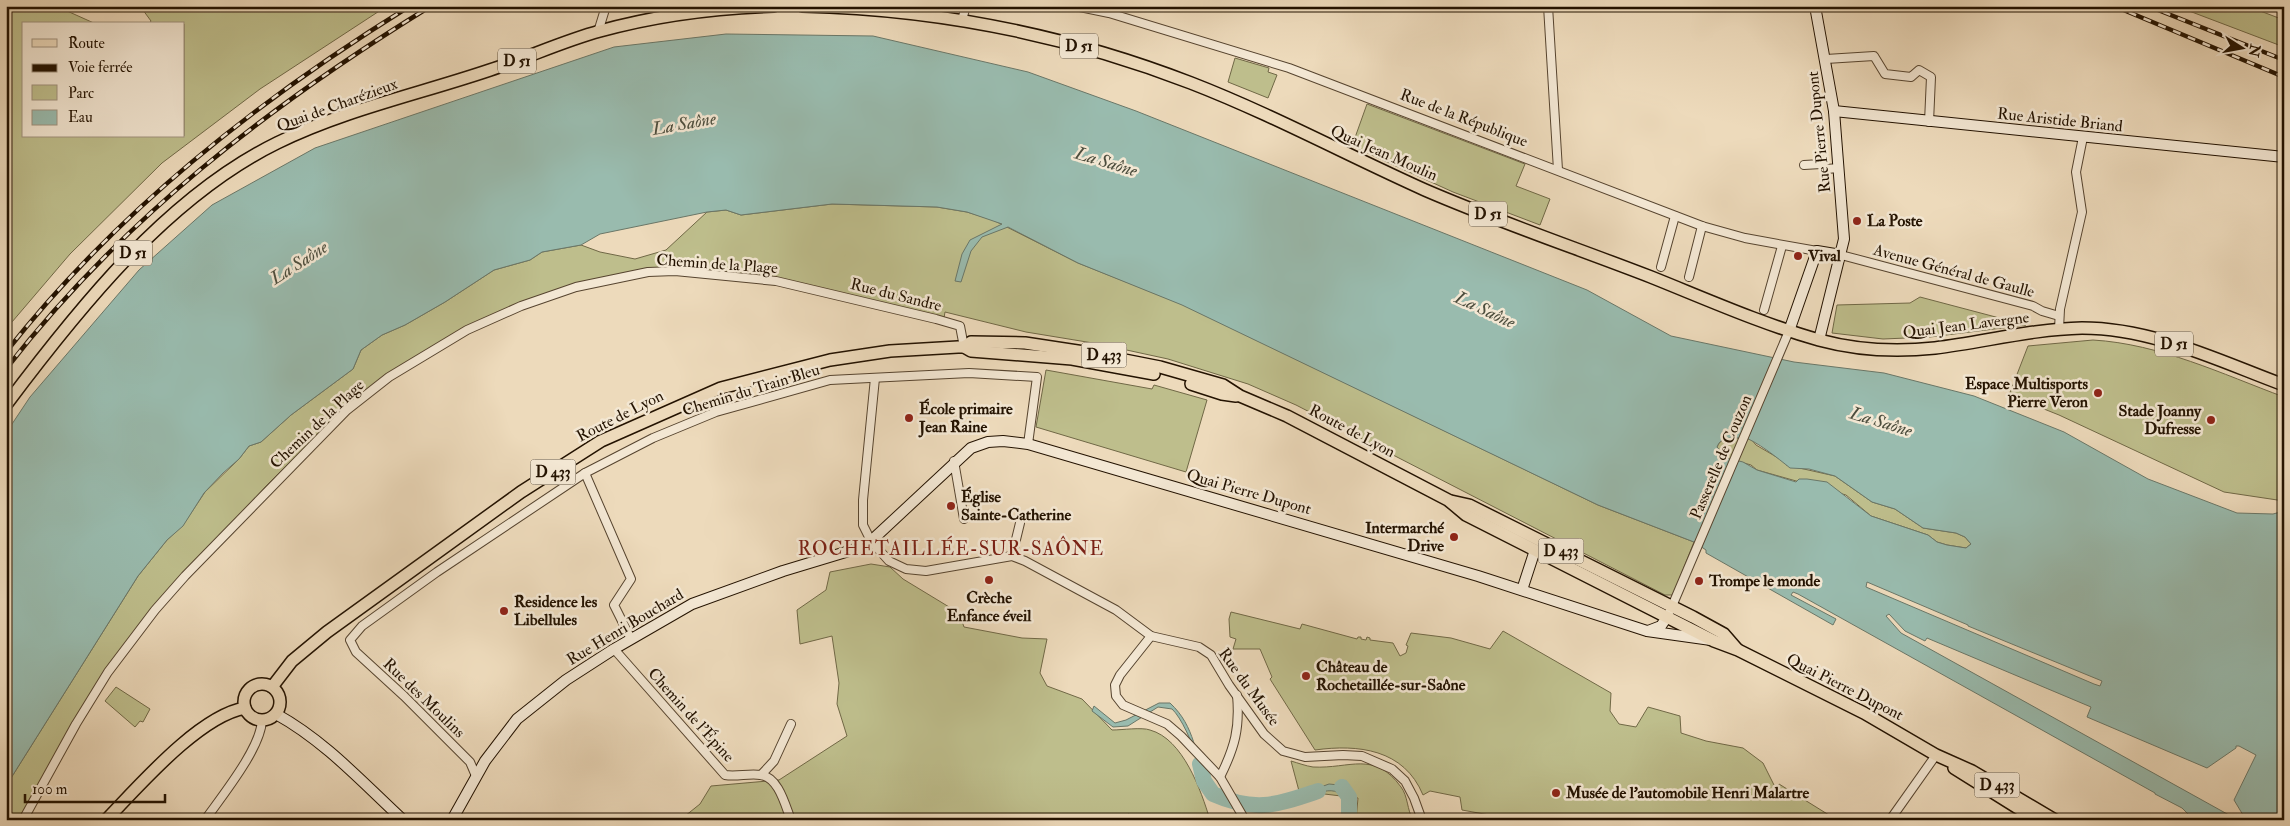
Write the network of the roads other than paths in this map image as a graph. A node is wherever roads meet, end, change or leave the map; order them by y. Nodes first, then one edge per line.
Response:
1 (606, 6) edge
2 (774, 6) edge
3 (802, 6) edge
4 (966, 6) edge
5 (1075, 6) edge
6 (1548, 6) edge
7 (1815, 6) edge
8 (862, 8) edge
9 (1109, 10) edge
10 (962, 20) junction
11 (598, 32) junction
12 (1826, 59) junction
13 (1834, 111) junction
14 (1929, 122) junction
15 (2083, 137) junction
16 (2284, 157) edge
17 (1804, 165) dead end
18 (1839, 168) junction
19 (1558, 170) junction
20 (1675, 216) junction
21 (1702, 226) junction
22 (1782, 246) junction
23 (1817, 251) junction
24 (1841, 255) junction
25 (1661, 267) dead end
26 (1689, 277) dead end
27 (804, 287) joint
28 (1764, 310) dead end
29 (2059, 316) junction
30 (1789, 330) junction
31 (2059, 330) junction
32 (1819, 340) junction
33 (964, 347) junction
34 (874, 378) junction
35 (2284, 385) edge
36 (6, 404) edge
37 (1028, 444) junction
38 (954, 461) junction
39 (585, 473) junction
40 (1448, 500) junction
41 (964, 519) dead end
42 (1020, 523) dead end
43 (871, 541) junction
44 (1535, 550) junction
45 (1012, 556) junction
46 (1522, 590) junction
47 (1670, 612) junction
48 (1647, 631) junction
49 (1151, 636) junction
50 (631, 639) junction
51 (350, 640) joint
52 (1714, 641) junction
53 (614, 649) junction
54 (1738, 650) junction
55 (272, 687) junction
56 (1236, 695) junction
57 (245, 708) junction
58 (276, 714) junction
59 (262, 720) junction
60 (791, 724) dead end
61 (1936, 755) junction
62 (761, 775) junction
63 (476, 776) junction
64 (1220, 777) junction
65 (789, 817) edge
66 (1245, 819) edge
67 (23, 820) edge
68 (106, 820) edge
69 (205, 820) edge
70 (403, 820) edge
71 (452, 820) edge
72 (1422, 820) edge
73 (1890, 820) edge
74 (2037, 820) edge
75 (2055, 820) edge

1 - 11 street
2 - 11 main road, Quai de Charézieux / D 51
3 - 8 main road, D 51
4 - 10 street
5 - 9 street, Rue de la République
6 - 19 street
7 - 12 street, Rue Pierre Dupont
8 - 10 main road, D 51
9 - 19 street, Rue de la République
10 - 30 main road, Quai Jean Moulin / D 51
11 - 36 main road, Quai de Charézieux / D 51
12 - 13 street, Rue Pierre Dupont
12 - 14 street
13 - 14 street, Rue Aristide Briand
13 - 18 street, Rue Pierre Dupont
14 - 15 street, Rue Aristide Briand
15 - 16 street, Rue Aristide Briand
15 - 29 street
17 - 18 street
18 - 24 street, Rue Pierre Dupont
19 - 20 street, Rue de la République
20 - 21 street, Rue de la République
20 - 25 street
21 - 22 street, Rue de la République
21 - 26 street
22 - 23 street, Rue de la République
22 - 28 street
23 - 24 street, Rue de la République
23 - 30 street
24 - 29 street, Avenue Général de Gaulle
24 - 32 street, Rue Pierre Dupont
27 - 33 street, Rue du Sandre
27 - 67 street, Chemin de la Plage
29 - 31 street
30 - 32 main road, Quai Jean Lavergne / D 51
30 - 47 street, Passerelle de Couzon
31 - 32 main road, Quai Jean Lavergne / D 51
31 - 35 main road, D 51
33 - 40 main road, Route de Lyon / D 433
33 - 55 main road, Route de Lyon / D 433
34 - 37 street, Chemin du Train Bleu
34 - 39 street, Chemin du Train Bleu
34 - 43 street
37 - 38 street, Quai Pierre Dupont
37 - 46 street, Quai Pierre Dupont
38 - 41 street
38 - 43 street, Quai Pierre Dupont
39 - 50 street
39 - 51 street, Chemin du Train Bleu
40 - 44 main road, Route de Lyon / D 433
40 - 47 main road, Route de Lyon / D 433
42 - 45 street
43 - 45 street
43 - 50 street, Rue Henri Bouchard
44 - 46 street
44 - 47 main road, Route de Lyon / D 433
45 - 49 street, Rue du Musée
46 - 48 street, Quai Pierre Dupont
47 - 48 street
47 - 52 main road, Quai Pierre Dupont / D 433
47 - 54 main road, Quai Pierre Dupont / D 433
48 - 52 street, Quai Pierre Dupont
49 - 56 street, Rue du Musée
49 - 64 street
50 - 53 street, Rue Henri Bouchard
51 - 63 street, Rue des Moulins
52 - 54 main road, Quai Pierre Dupont / D 433
53 - 62 street, Chemin de l'Épine
53 - 63 street, Rue Henri Bouchard
54 - 61 main road, Quai Pierre Dupont / D 433
55 - 57 main road
55 - 58 main road
56 - 64 street
56 - 72 street, Rue du Musée
57 - 59 main road
57 - 68 main road
58 - 59 main road
58 - 70 street
59 - 69 street
60 - 62 street
61 - 73 street
61 - 74 main road, Quai Pierre Dupont / D 433
61 - 75 main road, Quai Pierre Dupont / D 433
62 - 65 street
63 - 71 street, Rue Henri Bouchard
64 - 66 street

